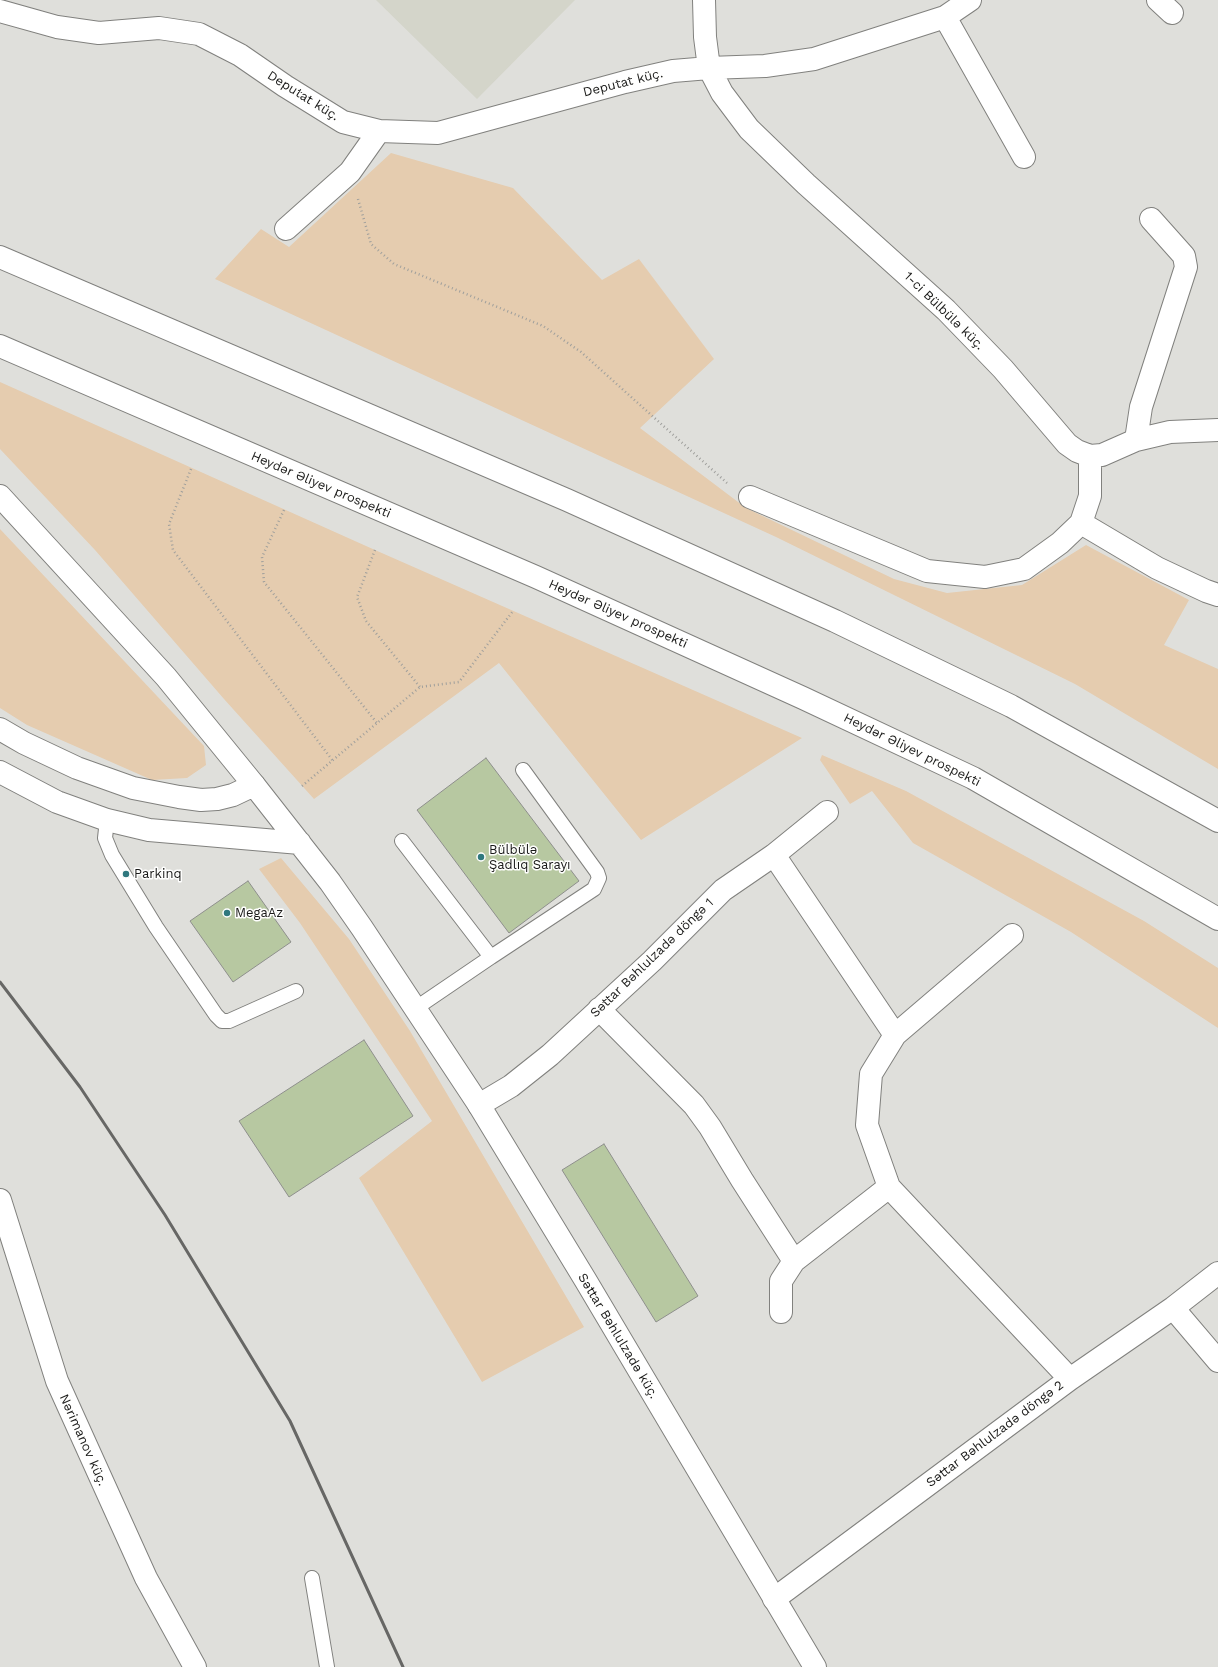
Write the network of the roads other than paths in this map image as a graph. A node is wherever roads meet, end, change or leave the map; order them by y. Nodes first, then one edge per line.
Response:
1 (704, 0) edge
2 (970, 0) edge
3 (0, 11) edge
4 (945, 16) junction
5 (709, 68) junction
6 (379, 131) junction
7 (1024, 157) dead end
8 (1151, 219) dead end
9 (286, 229) dead end
10 (0, 257) edge
11 (0, 346) edge
12 (1218, 430) edge
13 (1136, 440) junction
14 (1090, 456) junction
15 (0, 496) edge
16 (750, 497) road end
17 (1081, 523) junction
18 (1218, 595) edge
19 (0, 728) edge
20 (523, 770) dead end
21 (0, 772) edge
22 (254, 785) junction
23 (827, 812) dead end
24 (107, 820) junction
25 (1218, 821) edge
26 (402, 841) dead end
27 (300, 843) junction
28 (774, 855) junction
29 (1218, 919) edge
30 (1012, 936) dead end
31 (490, 957) junction
32 (296, 991) dead end
33 (416, 1008) junction
34 (599, 1009) junction
35 (895, 1035) junction
36 (480, 1105) junction
37 (889, 1187) junction
38 (1, 1210) edge
39 (794, 1261) junction
40 (1218, 1272) edge
41 (1173, 1308) junction
42 (781, 1312) dead end
43 (1218, 1361) edge
44 (1070, 1379) junction
45 (312, 1578) dead end
46 (774, 1599) junction
47 (195, 1667) edge
48 (327, 1667) edge
49 (815, 1667) edge

1 - 5 main road
2 - 4 main road, Deputat küç.
3 - 6 main road, Deputat küç.
4 - 5 main road, Deputat küç.
4 - 7 main road
5 - 6 main road, Deputat küç.
5 - 14 main road, 1-ci Bülbülə küç.
6 - 9 main road
8 - 13 main road
10 - 25 main road
11 - 29 main road, Heydər Əliyev prospekti
12 - 13 main road
13 - 14 main road
14 - 17 main road
15 - 22 main road, Səttar Bəhlulzadə küç.
16 - 17 main road
17 - 18 main road
19 - 22 main road
20 - 31 lane
21 - 24 main road
22 - 27 main road, Səttar Bəhlulzadə küç.
23 - 28 main road, Səttar Bəhlulzadə döngə 1
24 - 27 main road
24 - 32 lane
26 - 31 lane
27 - 33 main road, Səttar Bəhlulzadə küç.
28 - 34 main road, Səttar Bəhlulzadə döngə 1
28 - 35 main road
30 - 35 main road
31 - 33 lane
33 - 36 main road, Səttar Bəhlulzadə küç.
34 - 36 main road, Səttar Bəhlulzadə döngə 1
34 - 39 main road
35 - 37 main road
36 - 46 main road, Səttar Bəhlulzadə küç.
37 - 39 main road
37 - 44 main road
38 - 47 main road, Nərimanov küç.
39 - 42 main road
40 - 41 main road, Səttar Bəhlulzadə döngə 2
41 - 43 main road
41 - 44 main road, Səttar Bəhlulzadə döngə 2
44 - 46 main road, Səttar Bəhlulzadə döngə 2
45 - 48 lane
46 - 49 main road, Səttar Bəhlulzadə küç.

